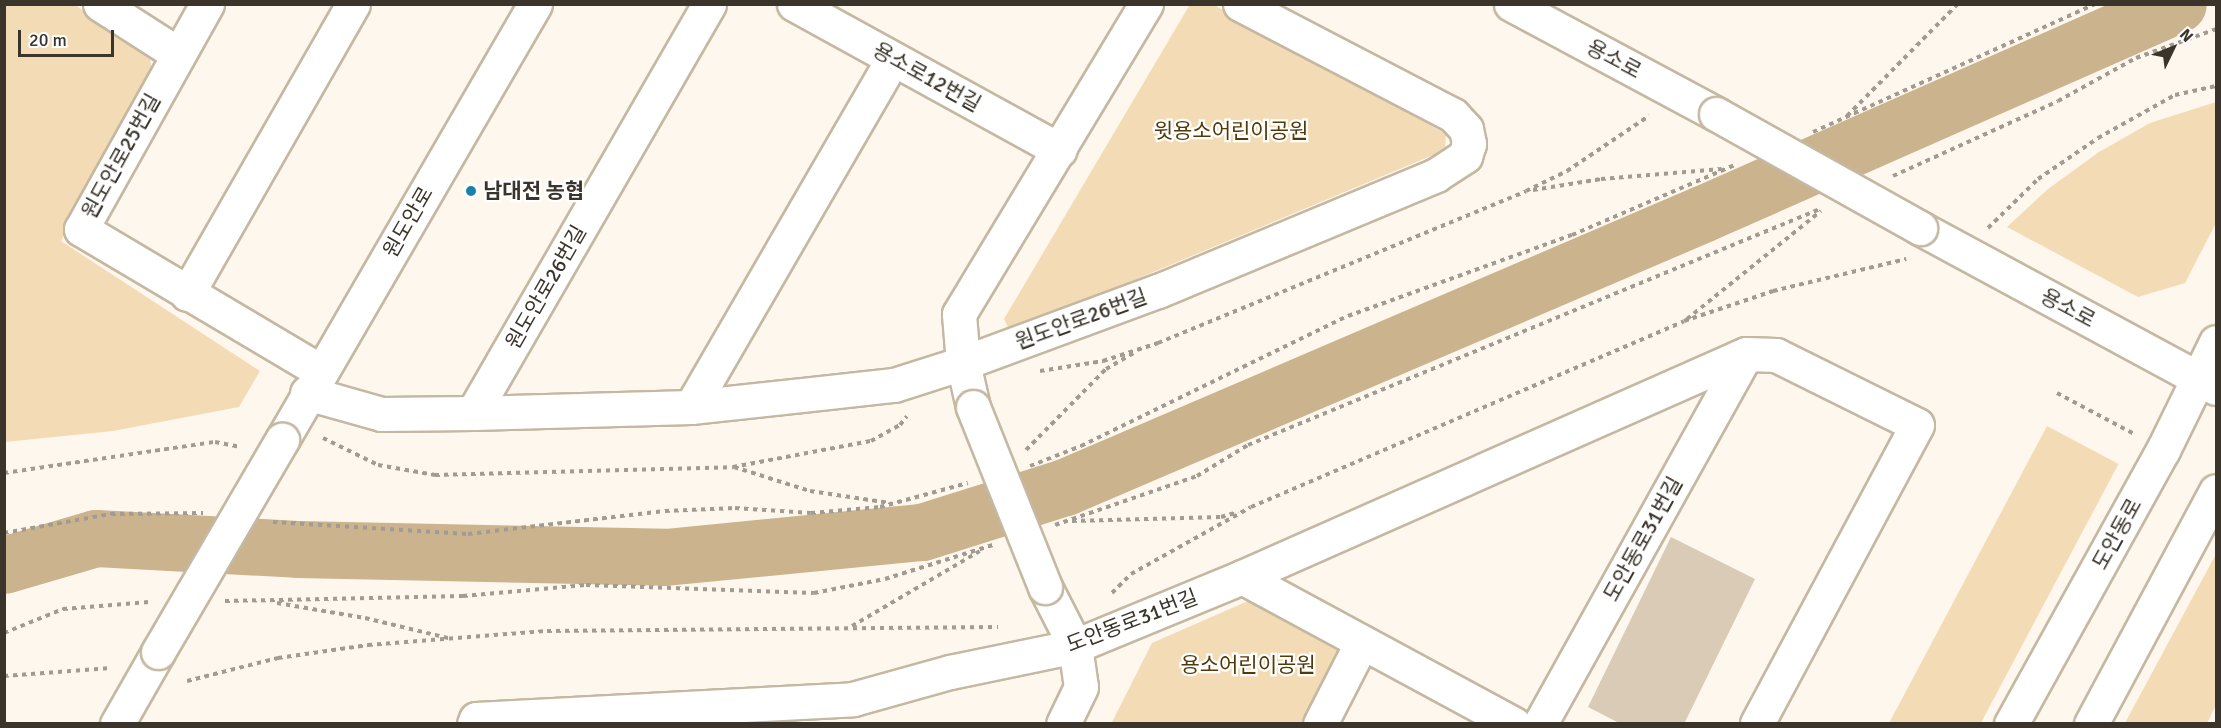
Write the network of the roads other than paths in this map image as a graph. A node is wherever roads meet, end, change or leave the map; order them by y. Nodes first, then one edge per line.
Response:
1 (100, 4) edge
2 (207, 4) edge
3 (353, 4) edge
4 (535, 4) edge
5 (709, 4) edge
6 (794, 4) edge
7 (1146, 4) edge
8 (1240, 4) edge
9 (1512, 4) edge
10 (178, 54) junction
11 (893, 59) junction
12 (1060, 150) junction
13 (187, 294) junction
14 (2217, 342) edge
15 (1746, 354) junction
16 (963, 363) junction
17 (314, 382) junction
18 (2207, 383) edge
19 (690, 407) junction
20 (473, 413) junction
21 (2217, 491) edge
22 (1242, 577) junction
23 (1361, 644) junction
24 (1075, 646) junction
25 (847, 711) edge
26 (117, 723) edge
27 (474, 723) edge
28 (1063, 723) edge
29 (1320, 723) edge
30 (1515, 723) edge
31 (1540, 723) edge
32 (1757, 723) edge
33 (2011, 723) edge
34 (2091, 723) edge

1 - 10 street
2 - 10 street
3 - 13 street
4 - 17 street, 원도안로
5 - 20 street, 원도안로26번길
6 - 11 street, 용소로12번길
7 - 12 street
8 - 16 street, 원도안로26번길
9 - 18 street, 용소로, bridge
10 - 13 street, 원도안로25번길
11 - 12 street, 용소로12번길
11 - 19 street
12 - 16 street
13 - 17 street, 원도안로25번길
14 - 18 street, 도안동로
15 - 22 street, 도안동로31번길
15 - 31 street, 도안동로31번길
15 - 32 street
16 - 19 street, 원도안로26번길
16 - 24 street, bridge
17 - 20 street, 원도안로26번길
17 - 26 street, 원도안로, bridge
18 - 33 street, 도안동로
19 - 20 street, 원도안로26번길
21 - 34 street
22 - 23 street
22 - 24 street, 도안동로31번길
23 - 29 street
23 - 30 street
24 - 25 street, 도안동로31번길
24 - 28 street
25 - 27 street, 도안동로31번길

